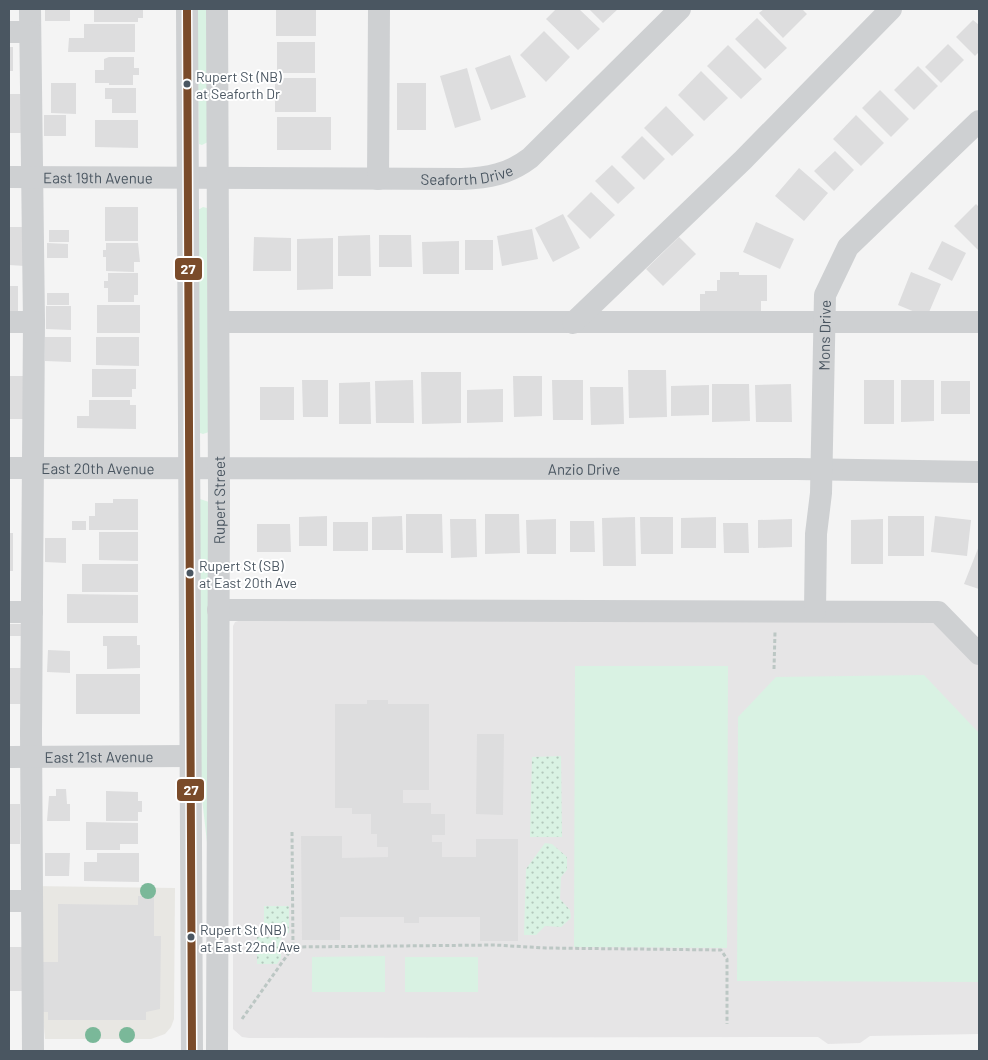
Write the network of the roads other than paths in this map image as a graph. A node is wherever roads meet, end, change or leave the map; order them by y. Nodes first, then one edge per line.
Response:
1 (30, 9) edge
2 (187, 9) edge
3 (217, 9) edge
4 (380, 9) edge
5 (680, 9) edge
6 (891, 9) edge
7 (20, 32) edge
8 (979, 121) edge
9 (9, 177) edge
10 (32, 177) junction
11 (187, 178) junction
12 (218, 178) junction
13 (378, 179) junction
14 (9, 322) edge
15 (34, 322) junction
16 (219, 322) junction
17 (979, 322) edge
18 (573, 323) junction
19 (823, 324) junction
20 (9, 468) edge
21 (32, 468) junction
22 (188, 468) junction
23 (219, 468) junction
24 (822, 469) junction
25 (979, 472) edge
26 (218, 610) junction
27 (815, 611) junction
28 (9, 612) edge
29 (32, 612) junction
30 (979, 654) edge
31 (189, 756) junction
32 (20, 757) edge
33 (32, 900) junction
34 (9, 901) edge
35 (33, 1051) edge
36 (192, 1051) edge
37 (217, 1051) edge

1 - 7 street
2 - 11 street, Rupert Street
3 - 12 street, Rupert Street
4 - 13 street
5 - 13 street, Seaforth Drive
6 - 18 street
7 - 10 street
8 - 19 street, Mons Drive
9 - 10 street, East 19th Avenue
10 - 11 street, East 19th Avenue
10 - 15 street
11 - 12 street, Seaforth Drive
11 - 22 street, Rupert Street
12 - 13 street, Seaforth Drive
12 - 16 street, Rupert Street
14 - 15 street
15 - 21 street
16 - 18 street
16 - 23 street, Rupert Street
17 - 19 street
18 - 19 street
19 - 24 street, Mons Drive
20 - 21 street, East 20th Avenue
21 - 22 street, East 20th Avenue
21 - 29 street
22 - 23 street, Anzio Drive
22 - 31 street, Rupert Street
23 - 24 street, Anzio Drive
23 - 26 street, Rupert Street
24 - 25 street, Anzio Drive
24 - 27 street, Mons Drive
26 - 27 street
26 - 37 street, Rupert Street
27 - 30 street
28 - 29 street
29 - 32 street
31 - 32 street, East 21st Avenue
31 - 36 street, Rupert Street
32 - 33 street
33 - 34 street
33 - 35 street

